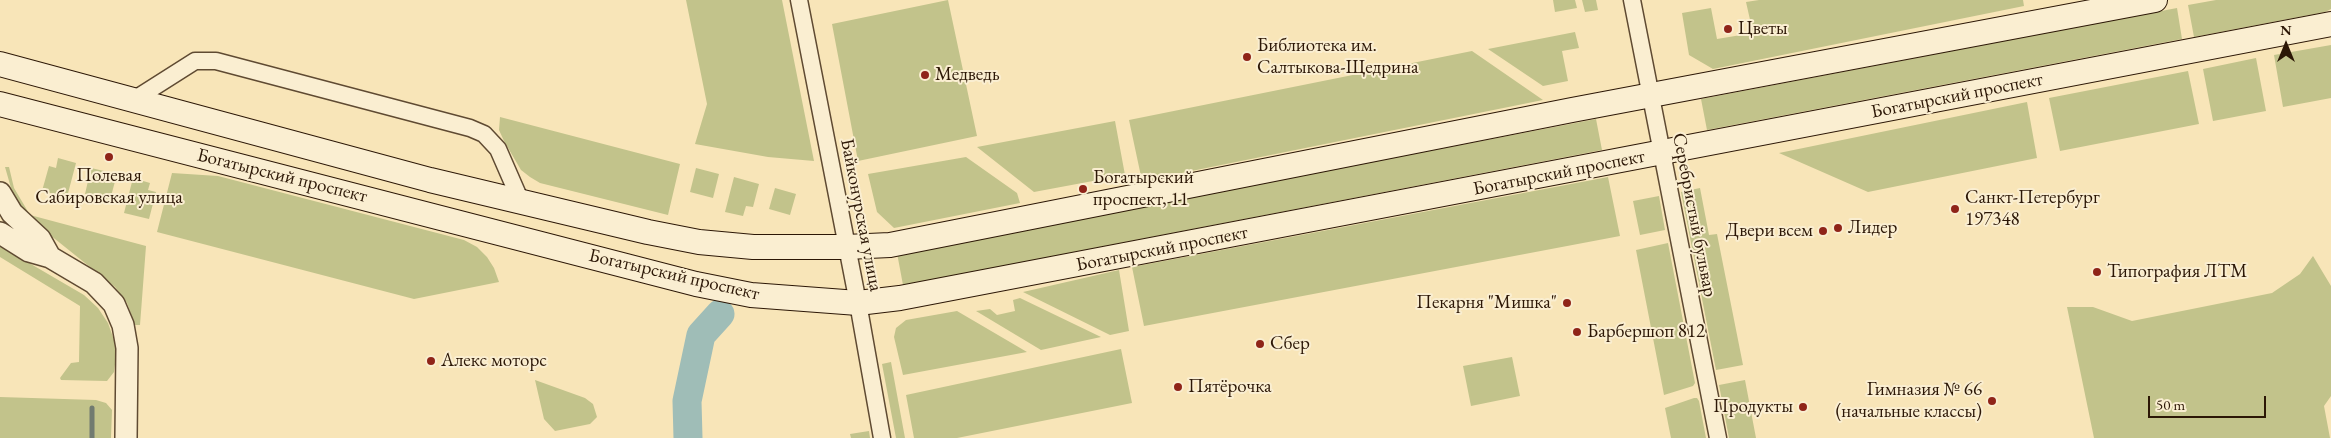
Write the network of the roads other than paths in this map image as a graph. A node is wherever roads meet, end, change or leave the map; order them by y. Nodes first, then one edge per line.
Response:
1 (799, 0) edge
2 (1632, 0) edge
3 (2156, 0) edge
4 (2331, 24) edge
5 (0, 64) edge
6 (1650, 96) junction
7 (132, 101) junction
8 (0, 104) edge
9 (1661, 154) junction
10 (0, 193) edge
11 (522, 204) junction
12 (0, 233) edge
13 (846, 247) junction
14 (50, 257) junction
15 (858, 304) junction
16 (126, 438) edge
17 (882, 438) edge
18 (1718, 438) edge

1 - 13 street, Байконурская улица
2 - 6 street, Серебристый бульвар
3 - 6 main road, Богатырский проспект
4 - 9 main road, Богатырский проспект
5 - 7 main road, Богатырский проспект
6 - 9 street, Серебристый бульвар
6 - 13 main road, Богатырский проспект
7 - 11 main road, Богатырский проспект
7 - 11 street
8 - 15 main road, Богатырский проспект
9 - 15 main road, Богатырский проспект
9 - 18 street, Серебристый бульвар
10 - 14 street
11 - 13 main road, Богатырский проспект
12 - 14 street
13 - 15 street, Байконурская улица
14 - 16 street
15 - 17 street, Байконурская улица

